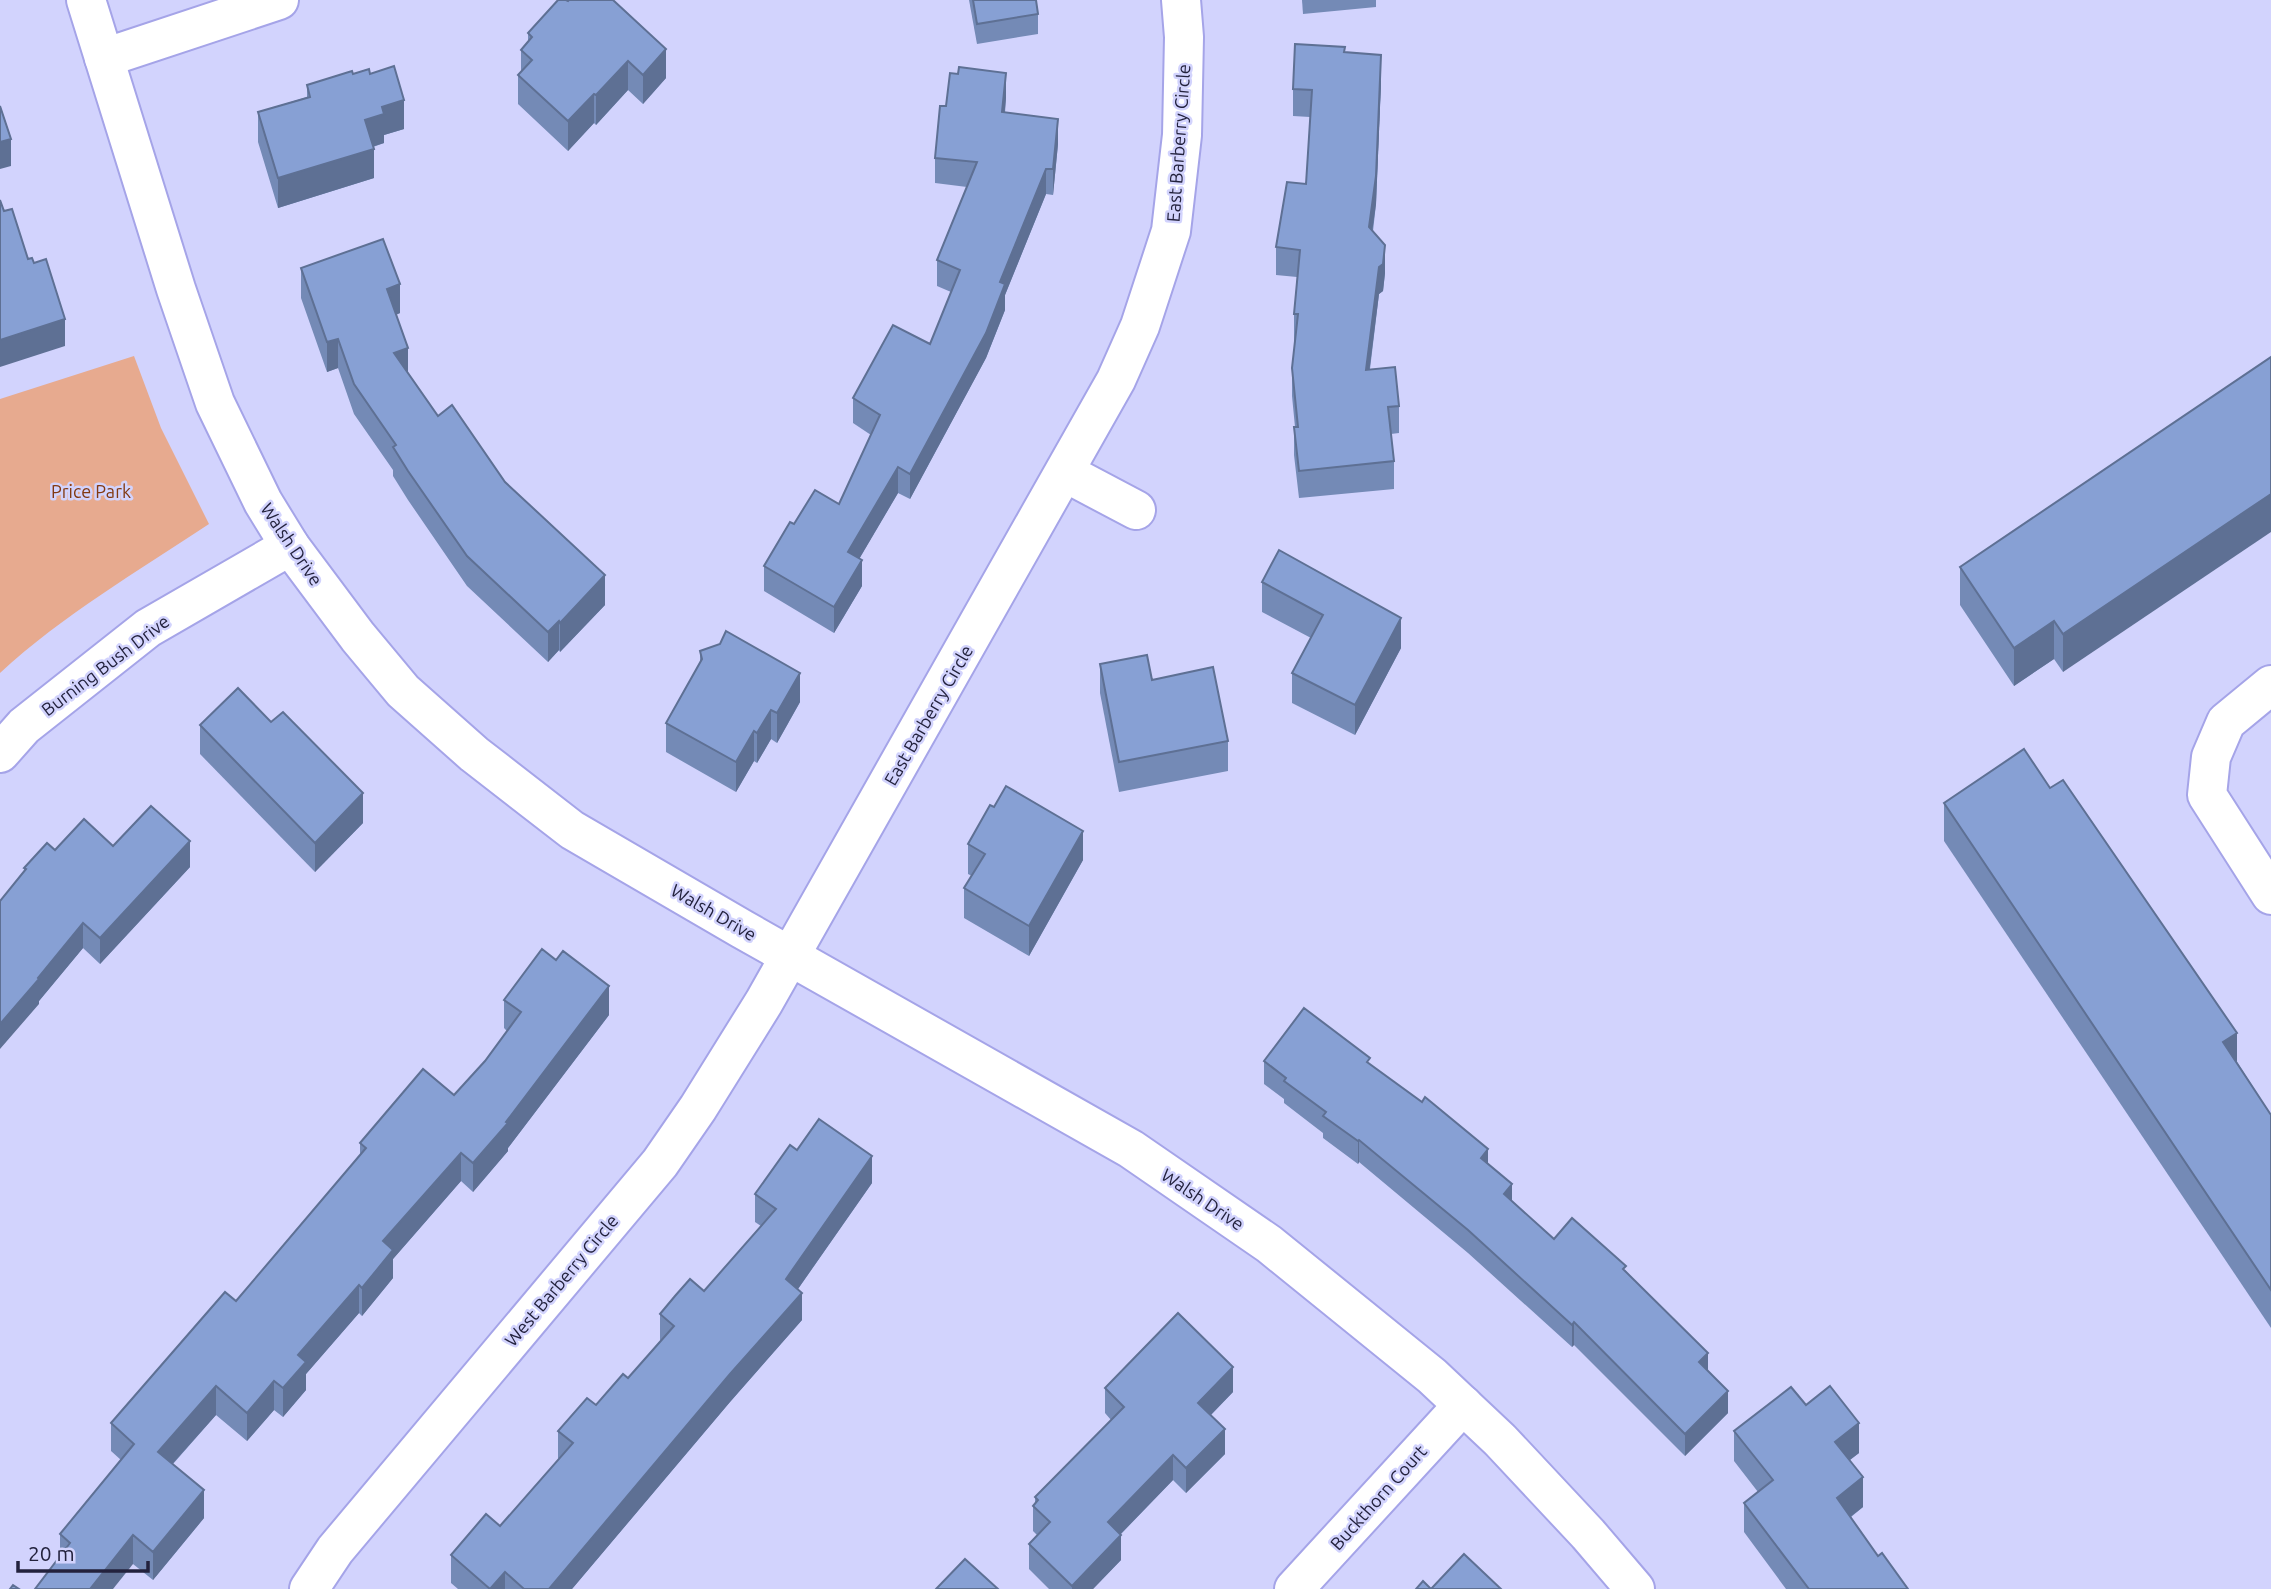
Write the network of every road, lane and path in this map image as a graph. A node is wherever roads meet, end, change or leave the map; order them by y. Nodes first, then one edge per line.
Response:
1 (86, 0) edge
2 (279, 0) edge
3 (1181, 0) edge
4 (104, 58) junction
5 (1066, 474) junction
6 (1136, 510) dead end
7 (290, 546) junction
8 (2271, 685) edge
9 (0, 753) edge
10 (2271, 895) edge
11 (790, 955) junction
12 (1463, 1405) junction
13 (309, 1589) edge
14 (1294, 1589) edge
15 (1635, 1589) edge

1 - 4 street, Walsh Drive
2 - 4 street
3 - 5 street, East Barberry Circle
4 - 7 street, Walsh Drive
5 - 6 street
5 - 11 street, East Barberry Circle
7 - 9 street, Burning Bush Drive
7 - 11 street, Walsh Drive
8 - 10 street
11 - 12 street, Walsh Drive
11 - 13 street, West Barberry Circle
12 - 14 street, Buckthorn Court
12 - 15 street, Walsh Drive

